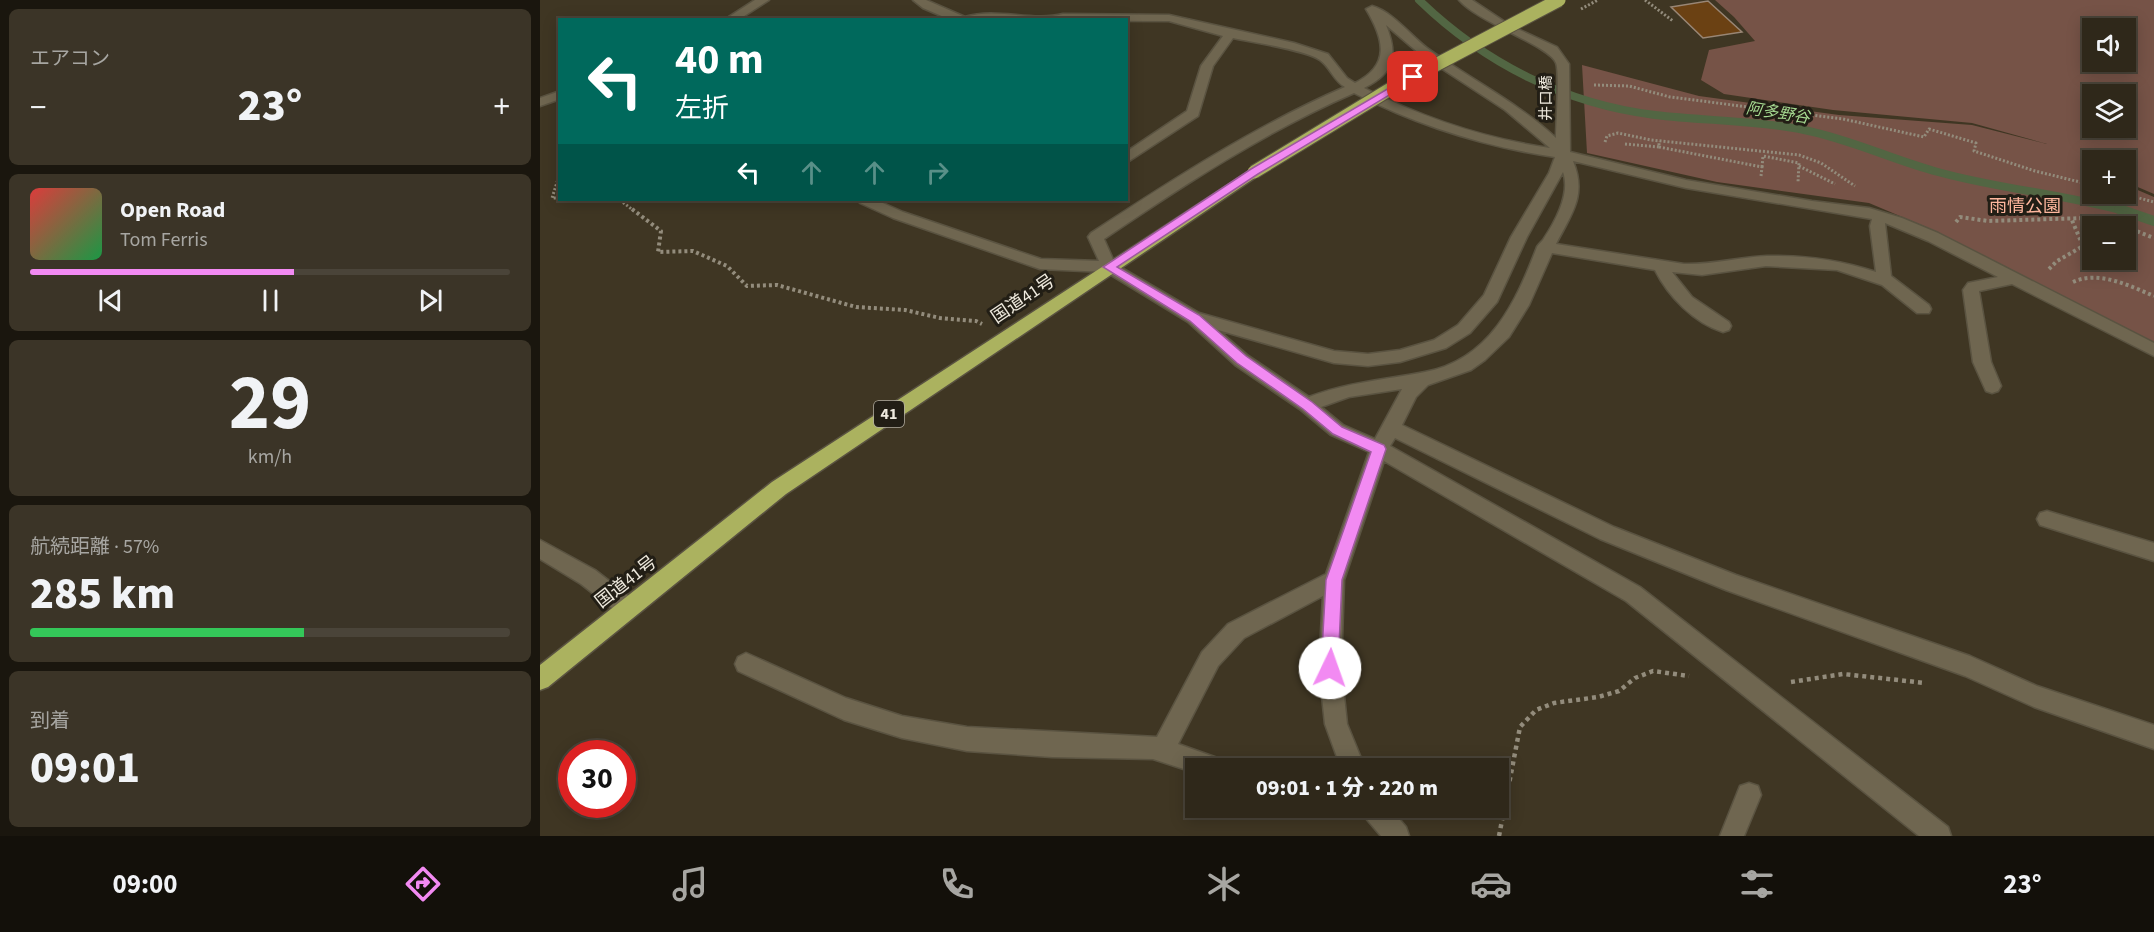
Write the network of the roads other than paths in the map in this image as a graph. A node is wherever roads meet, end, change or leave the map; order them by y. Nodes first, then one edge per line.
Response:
1 (763, 0) edge
2 (919, 0) edge
3 (1465, 0) edge
4 (1559, 0) edge
5 (1369, 5) edge
6 (732, 18) edge
7 (957, 18) edge
8 (970, 18) edge
9 (1018, 18) edge
10 (1059, 18) edge
11 (1230, 34) junction
12 (1353, 87) junction
13 (558, 96) edge
14 (540, 104) edge
15 (558, 108) edge
16 (1563, 154) junction
17 (1128, 158) edge
18 (867, 201) edge
19 (1880, 216) junction
20 (1545, 247) junction
21 (1661, 265) junction
22 (1109, 267) junction
23 (2012, 278) junction
24 (1882, 279) junction
25 (1923, 309) dead end
26 (1194, 318) junction
27 (1723, 326) dead end
28 (2154, 350) edge
29 (1421, 381) junction
30 (1992, 386) dead end
31 (1308, 405) junction
32 (1391, 428) junction
33 (1379, 449) junction
34 (2047, 519) dead end
35 (540, 549) edge
36 (2154, 552) edge
37 (1334, 580) junction
38 (628, 608) junction
39 (746, 664) dead end
40 (540, 679) edge
41 (2154, 737) edge
42 (1163, 750) junction
43 (1186, 758) edge
44 (1349, 758) edge
45 (1749, 795) dead end
46 (1381, 818) edge
47 (1396, 836) edge
48 (1732, 836) edge
49 (1940, 836) edge

1 - 6 street
2 - 7 street
3 - 16 street, 井口橋
4 - 22 highway, 国道41号 / 41, bridge
5 - 12 street
5 - 16 street
8 - 9 street
10 - 11 street
11 - 12 street
11 - 17 street
12 - 16 street
12 - 22 street
13 - 14 street
14 - 15 street
16 - 19 street
16 - 20 street
16 - 26 street
18 - 22 street
19 - 23 street
19 - 24 street
20 - 21 street
20 - 29 street
21 - 24 street
21 - 27 street
22 - 26 street
22 - 38 highway, 国道41号 / 41
23 - 28 street
23 - 30 street
24 - 25 street
26 - 31 street
29 - 31 street
29 - 32 street
31 - 33 street
32 - 33 street
32 - 41 street
33 - 37 street
33 - 49 street
34 - 36 street
35 - 38 street
37 - 42 street
37 - 44 street
38 - 40 highway, 国道41号 / 41
39 - 42 street
42 - 43 street
45 - 48 street
46 - 47 street

